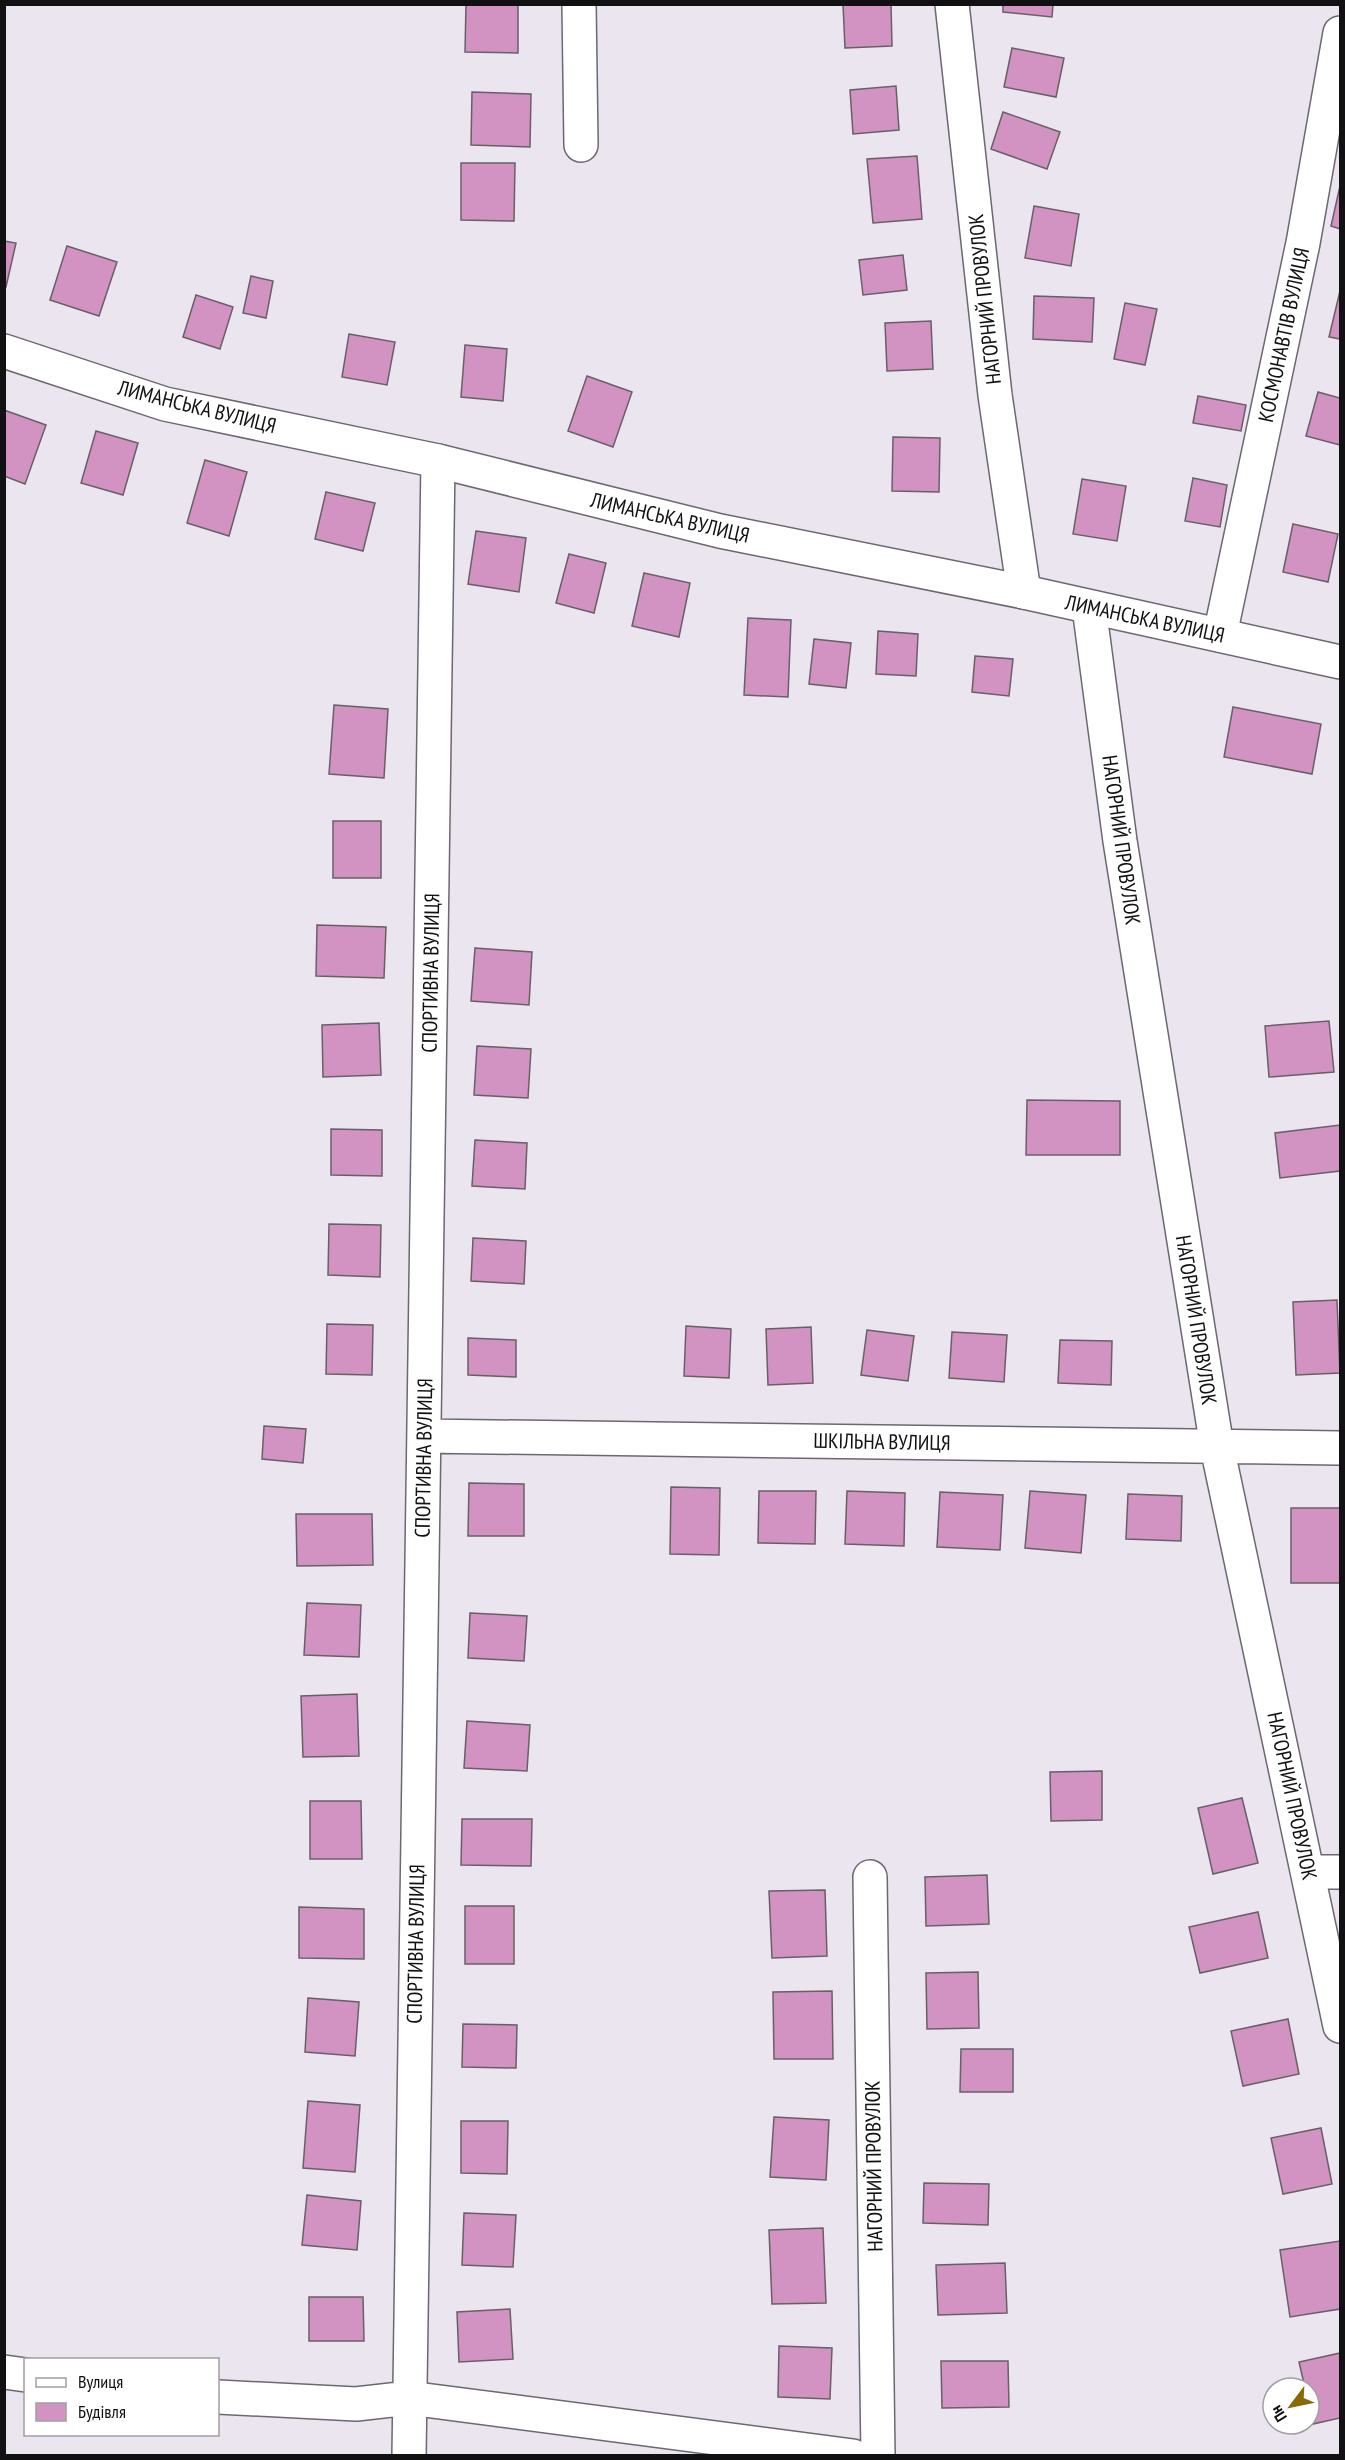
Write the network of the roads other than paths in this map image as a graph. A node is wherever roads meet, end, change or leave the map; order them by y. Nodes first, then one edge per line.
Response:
1 (579, 4) edge
2 (952, 4) edge
3 (1341, 33) edge
4 (581, 145) dead end
5 (4, 351) edge
6 (438, 461) junction
7 (1024, 592) junction
8 (1089, 607) junction
9 (1220, 634) junction
10 (1341, 662) edge
11 (424, 1436) junction
12 (1216, 1447) junction
13 (1341, 1448) edge
14 (1325, 1872) edge
15 (870, 1877) dead end
16 (1341, 2026) edge
17 (4, 2372) edge
18 (24, 2375) edge
19 (219, 2397) edge
20 (409, 2398) junction
21 (409, 2456) edge
22 (853, 2456) edge
23 (878, 2456) edge

1 - 4 street
2 - 7 street, НАГОРНИЙ ПРОВУЛОК
3 - 9 street, КОСМОНАВТІВ ВУЛИЦЯ
5 - 6 street, ЛИМАНСЬКА ВУЛИЦЯ
6 - 7 street, ЛИМАНСЬКА ВУЛИЦЯ
6 - 11 street, СПОРТИВНА ВУЛИЦЯ
7 - 8 street, ЛИМАНСЬКА ВУЛИЦЯ
8 - 9 street, ЛИМАНСЬКА ВУЛИЦЯ
8 - 12 street, НАГОРНИЙ ПРОВУЛОК
9 - 10 street, ЛИМАНСЬКА ВУЛИЦЯ
11 - 12 street, ШКІЛЬНА ВУЛИЦЯ
11 - 20 street, СПОРТИВНА ВУЛИЦЯ
12 - 13 street, ШКІЛЬНА ВУЛИЦЯ
12 - 14 street, НАГОРНИЙ ПРОВУЛОК
14 - 16 street, НАГОРНИЙ ПРОВУЛОК
15 - 23 street, НАГОРНИЙ ПРОВУЛОК
17 - 18 street
19 - 20 street
20 - 21 street, СПОРТИВНА ВУЛИЦЯ
20 - 22 street

